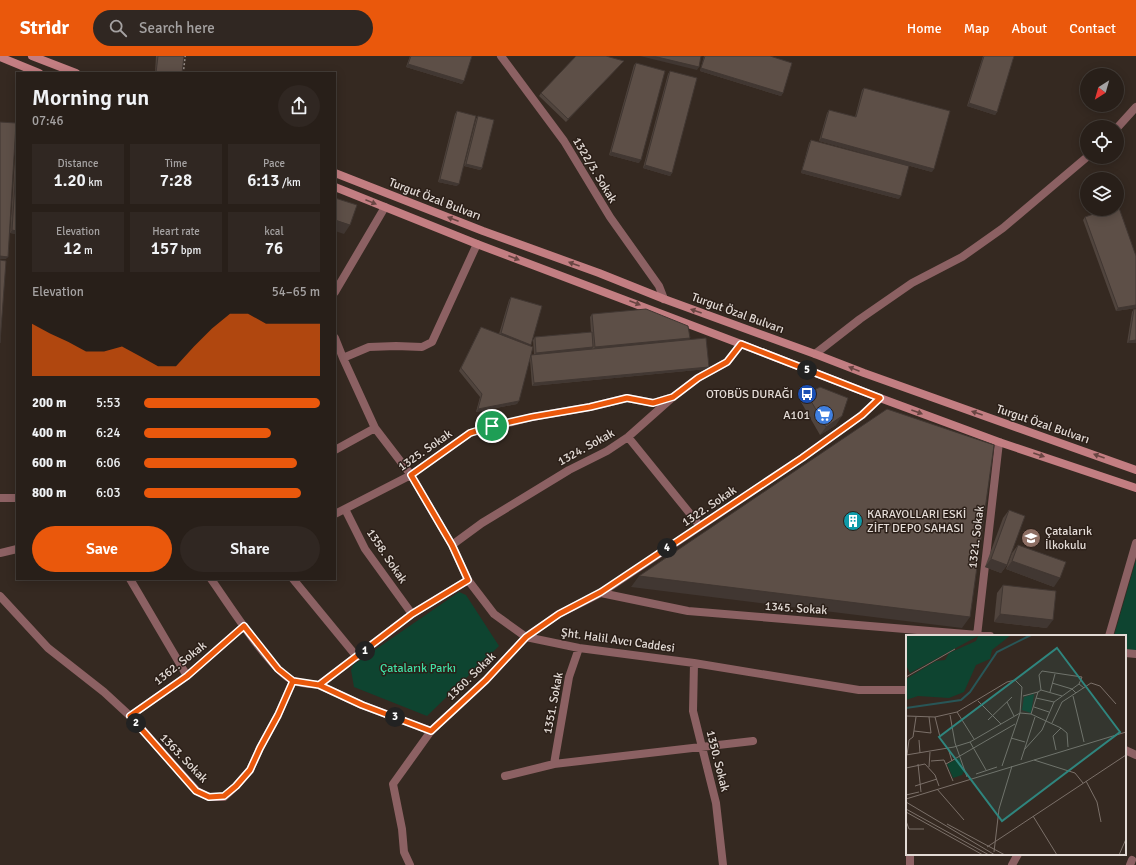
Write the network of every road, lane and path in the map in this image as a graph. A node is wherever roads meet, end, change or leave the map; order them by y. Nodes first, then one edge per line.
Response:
1 (32, 56) edge
2 (185, 56) edge
3 (501, 56) edge
4 (0, 58) edge
5 (36, 72) edge
6 (73, 72) edge
7 (182, 72) edge
8 (1136, 108) edge
9 (1124, 121) edge
10 (1080, 163) edge
11 (336, 173) edge
12 (336, 187) edge
13 (385, 207) junction
14 (477, 244) junction
15 (336, 290) edge
16 (664, 299) junction
17 (336, 340) edge
18 (741, 344) junction
19 (815, 354) junction
20 (343, 358) junction
21 (673, 397) junction
22 (880, 398) junction
23 (375, 428) junction
24 (628, 437) junction
25 (999, 442) junction
26 (336, 449) edge
27 (1136, 470) edge
28 (411, 475) junction
29 (1136, 488) edge
30 (0, 498) edge
31 (16, 498) edge
32 (345, 509) junction
33 (336, 514) edge
34 (700, 526) junction
35 (1136, 543) edge
36 (452, 545) junction
37 (16, 549) edge
38 (0, 553) edge
39 (131, 580) edge
40 (212, 580) edge
41 (294, 580) edge
42 (468, 580) junction
43 (601, 592) junction
44 (0, 596) edge
45 (412, 614) junction
46 (244, 626) junction
47 (977, 635) edge
48 (1109, 635) edge
49 (526, 637) junction
50 (578, 648) junction
51 (1126, 653) edge
52 (1136, 654) edge
53 (357, 657) junction
54 (694, 663) junction
55 (187, 676) junction
56 (293, 681) junction
57 (319, 685) junction
58 (906, 690) edge
59 (130, 716) junction
60 (431, 731) junction
61 (753, 741) dead end
62 (703, 746) junction
63 (1126, 750) edge
64 (1136, 754) edge
65 (554, 764) junction
66 (505, 776) dead end
67 (1017, 855) edge
68 (410, 865) edge
69 (723, 865) edge
70 (1012, 865) edge

1 - 6 main road
2 - 7 path
3 - 16 street, 1322/3. Sokak
4 - 5 main road
8 - 9 street
10 - 19 street
16 -> 11 main road, Turgut Özal Bulvarı
12 -> 13 main road
13 - 14 main road
13 - 15 street
14 -> 18 main road
14 - 20 street
19 -> 16 main road, Turgut Özal Bulvarı
17 - 20 street, Şht. Halil Avcı Caddesi
18 - 21 street, 1324. Sokak
18 - 22 main road
27 -> 19 main road, Turgut Özal Bulvarı
20 - 23 street, Şht. Halil Avcı Caddesi
21 - 24 street, 1324. Sokak
21 - 28 street, 1325. Sokak
22 -> 25 main road
22 - 34 street, 1322. Sokak
23 - 26 street
23 - 28 street, Şht. Halil Avcı Caddesi
24 - 34 street
24 - 36 street, 1324. Sokak
25 -> 29 main road
25 - 47 street, 1321. Sokak
28 - 32 street, 1325. Sokak
28 - 36 street, Şht. Halil Avcı Caddesi
30 - 31 street
32 - 33 street, 1325. Sokak
32 - 45 street, 1358. Sokak
34 - 43 street, 1322. Sokak
35 - 48 street
36 - 42 street, Şht. Halil Avcı Caddesi
37 - 38 street
39 - 55 street
40 - 46 street
41 - 53 street
42 - 45 street
42 - 49 street, Şht. Halil Avcı Caddesi
43 - 47 street, 1345. Sokak
43 - 49 street, 1322. Sokak
44 - 59 street, 1363. Sokak
45 - 53 street
46 - 55 street, 1362. Sokak
46 - 56 street
49 - 50 street, Şht. Halil Avcı Caddesi
49 - 60 street, 1360. Sokak
50 - 54 street, Şht. Halil Avcı Caddesi
50 - 65 street, 1351. Sokak
51 - 52 street
53 - 57 street
54 - 58 street, Şht. Halil Avcı Caddesi
54 - 62 street, 1350. Sokak
55 - 59 street, 1362. Sokak
56 - 57 street
56 - 59 street, 1363. Sokak
57 - 60 street
60 - 68 street, 1360. Sokak
61 - 62 street
62 - 65 street
62 - 69 street, 1350. Sokak
63 - 64 street
65 - 66 street
67 - 70 street

